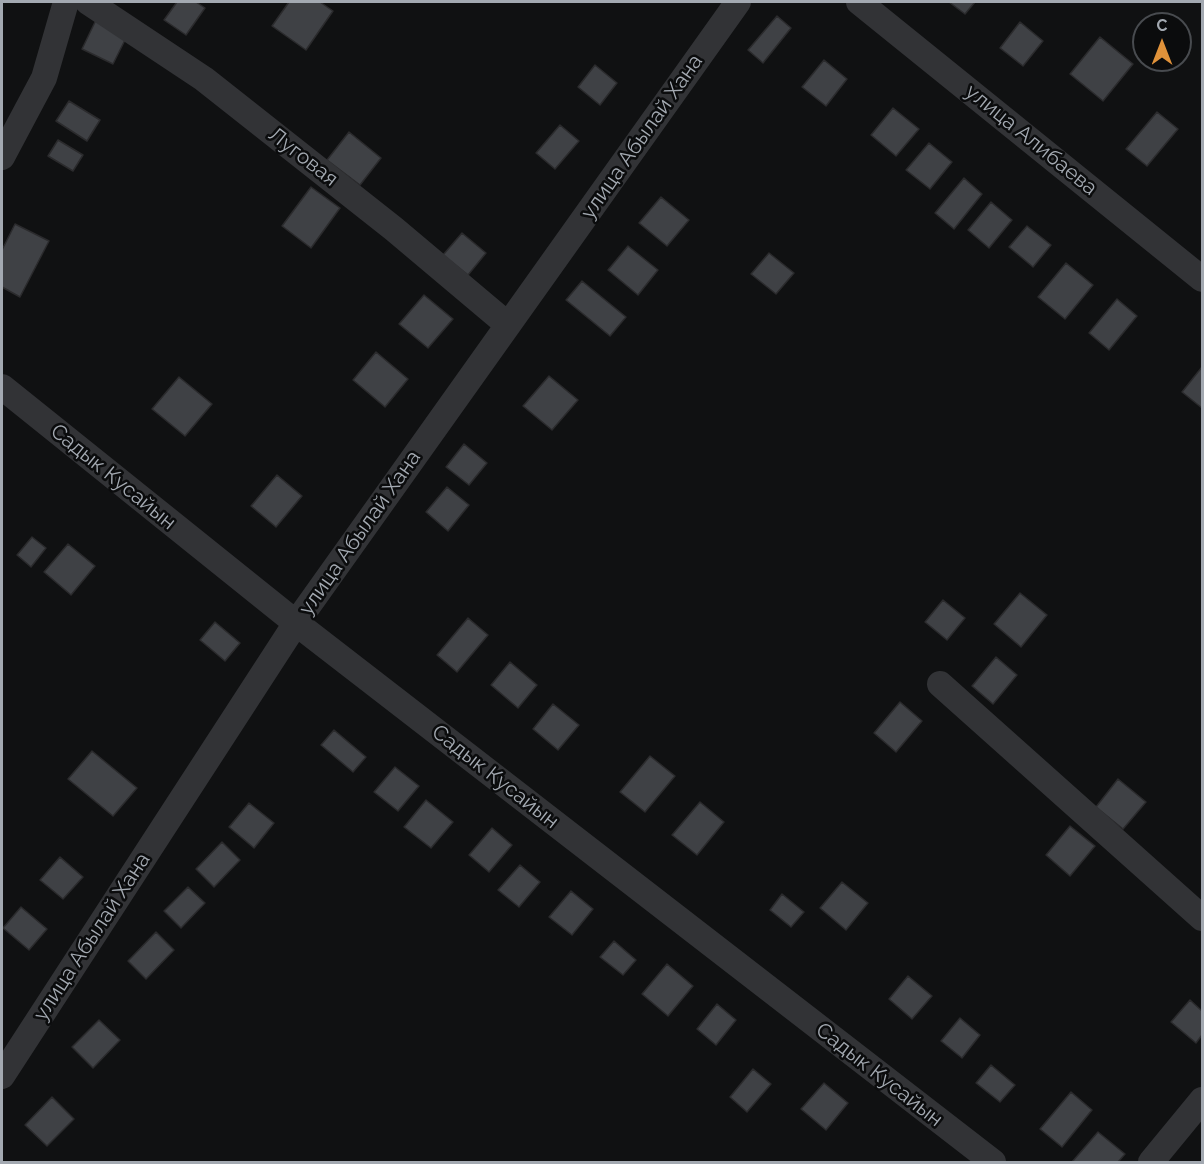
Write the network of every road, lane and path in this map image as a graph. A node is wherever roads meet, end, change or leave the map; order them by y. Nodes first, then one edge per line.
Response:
1 (66, 2) edge
2 (88, 2) edge
3 (738, 2) edge
4 (859, 2) edge
5 (2, 157) edge
6 (1203, 279) edge
7 (508, 326) junction
8 (2, 387) edge
9 (296, 623) junction
10 (940, 684) dead end
11 (1203, 918) edge
12 (2, 1076) edge
13 (1203, 1100) edge
14 (993, 1162) edge
15 (1151, 1162) edge

1 - 5 street
2 - 7 street, Луговая
3 - 7 street, улица Абылай Хана
4 - 6 street, улица Алибаева
7 - 9 street, улица Абылай Хана
8 - 9 street, Садык Кусайын
9 - 12 street, улица Абылай Хана
9 - 14 street, Садык Кусайын
10 - 11 street
13 - 15 street

